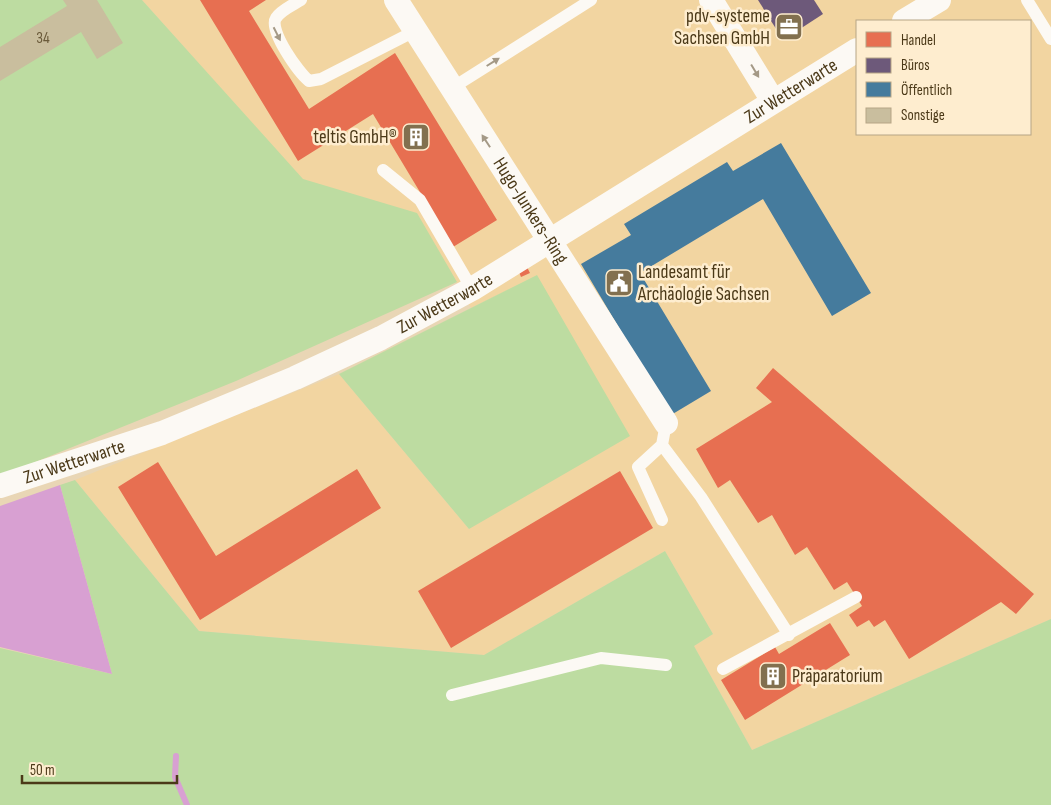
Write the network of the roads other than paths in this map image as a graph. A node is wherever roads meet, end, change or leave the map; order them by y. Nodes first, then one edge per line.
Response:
1 (301, 0) edge
2 (396, 0) edge
3 (591, 0) edge
4 (711, 0) edge
5 (939, 0) edge
6 (1027, 0) edge
7 (906, 20) edge
8 (414, 31) junction
9 (1051, 39) edge
10 (856, 51) edge
11 (452, 88) junction
12 (773, 101) junction
13 (383, 170) dead end
14 (551, 240) junction
15 (472, 289) junction
16 (664, 434) junction
17 (0, 486) edge
18 (662, 520) dead end
19 (856, 596) dead end
20 (788, 635) junction
21 (666, 665) dead end
22 (723, 669) dead end
23 (452, 695) dead end

1 -> 8 lane
2 - 8 street, Hugo-Junkers-Ring
11 -> 3 lane
4 -> 12 street
5 - 7 street
6 - 9 lane
8 - 11 street, Hugo-Junkers-Ring
10 - 12 street, Zur Wetterwarte
14 -> 11 street, Hugo-Junkers-Ring
12 - 14 street, Zur Wetterwarte
13 - 15 lane
14 - 15 street, Zur Wetterwarte
14 - 16 street, Hugo-Junkers-Ring
15 - 17 street, Zur Wetterwarte
16 - 18 lane
16 - 20 lane
19 - 20 lane
20 - 22 lane
21 - 23 lane

